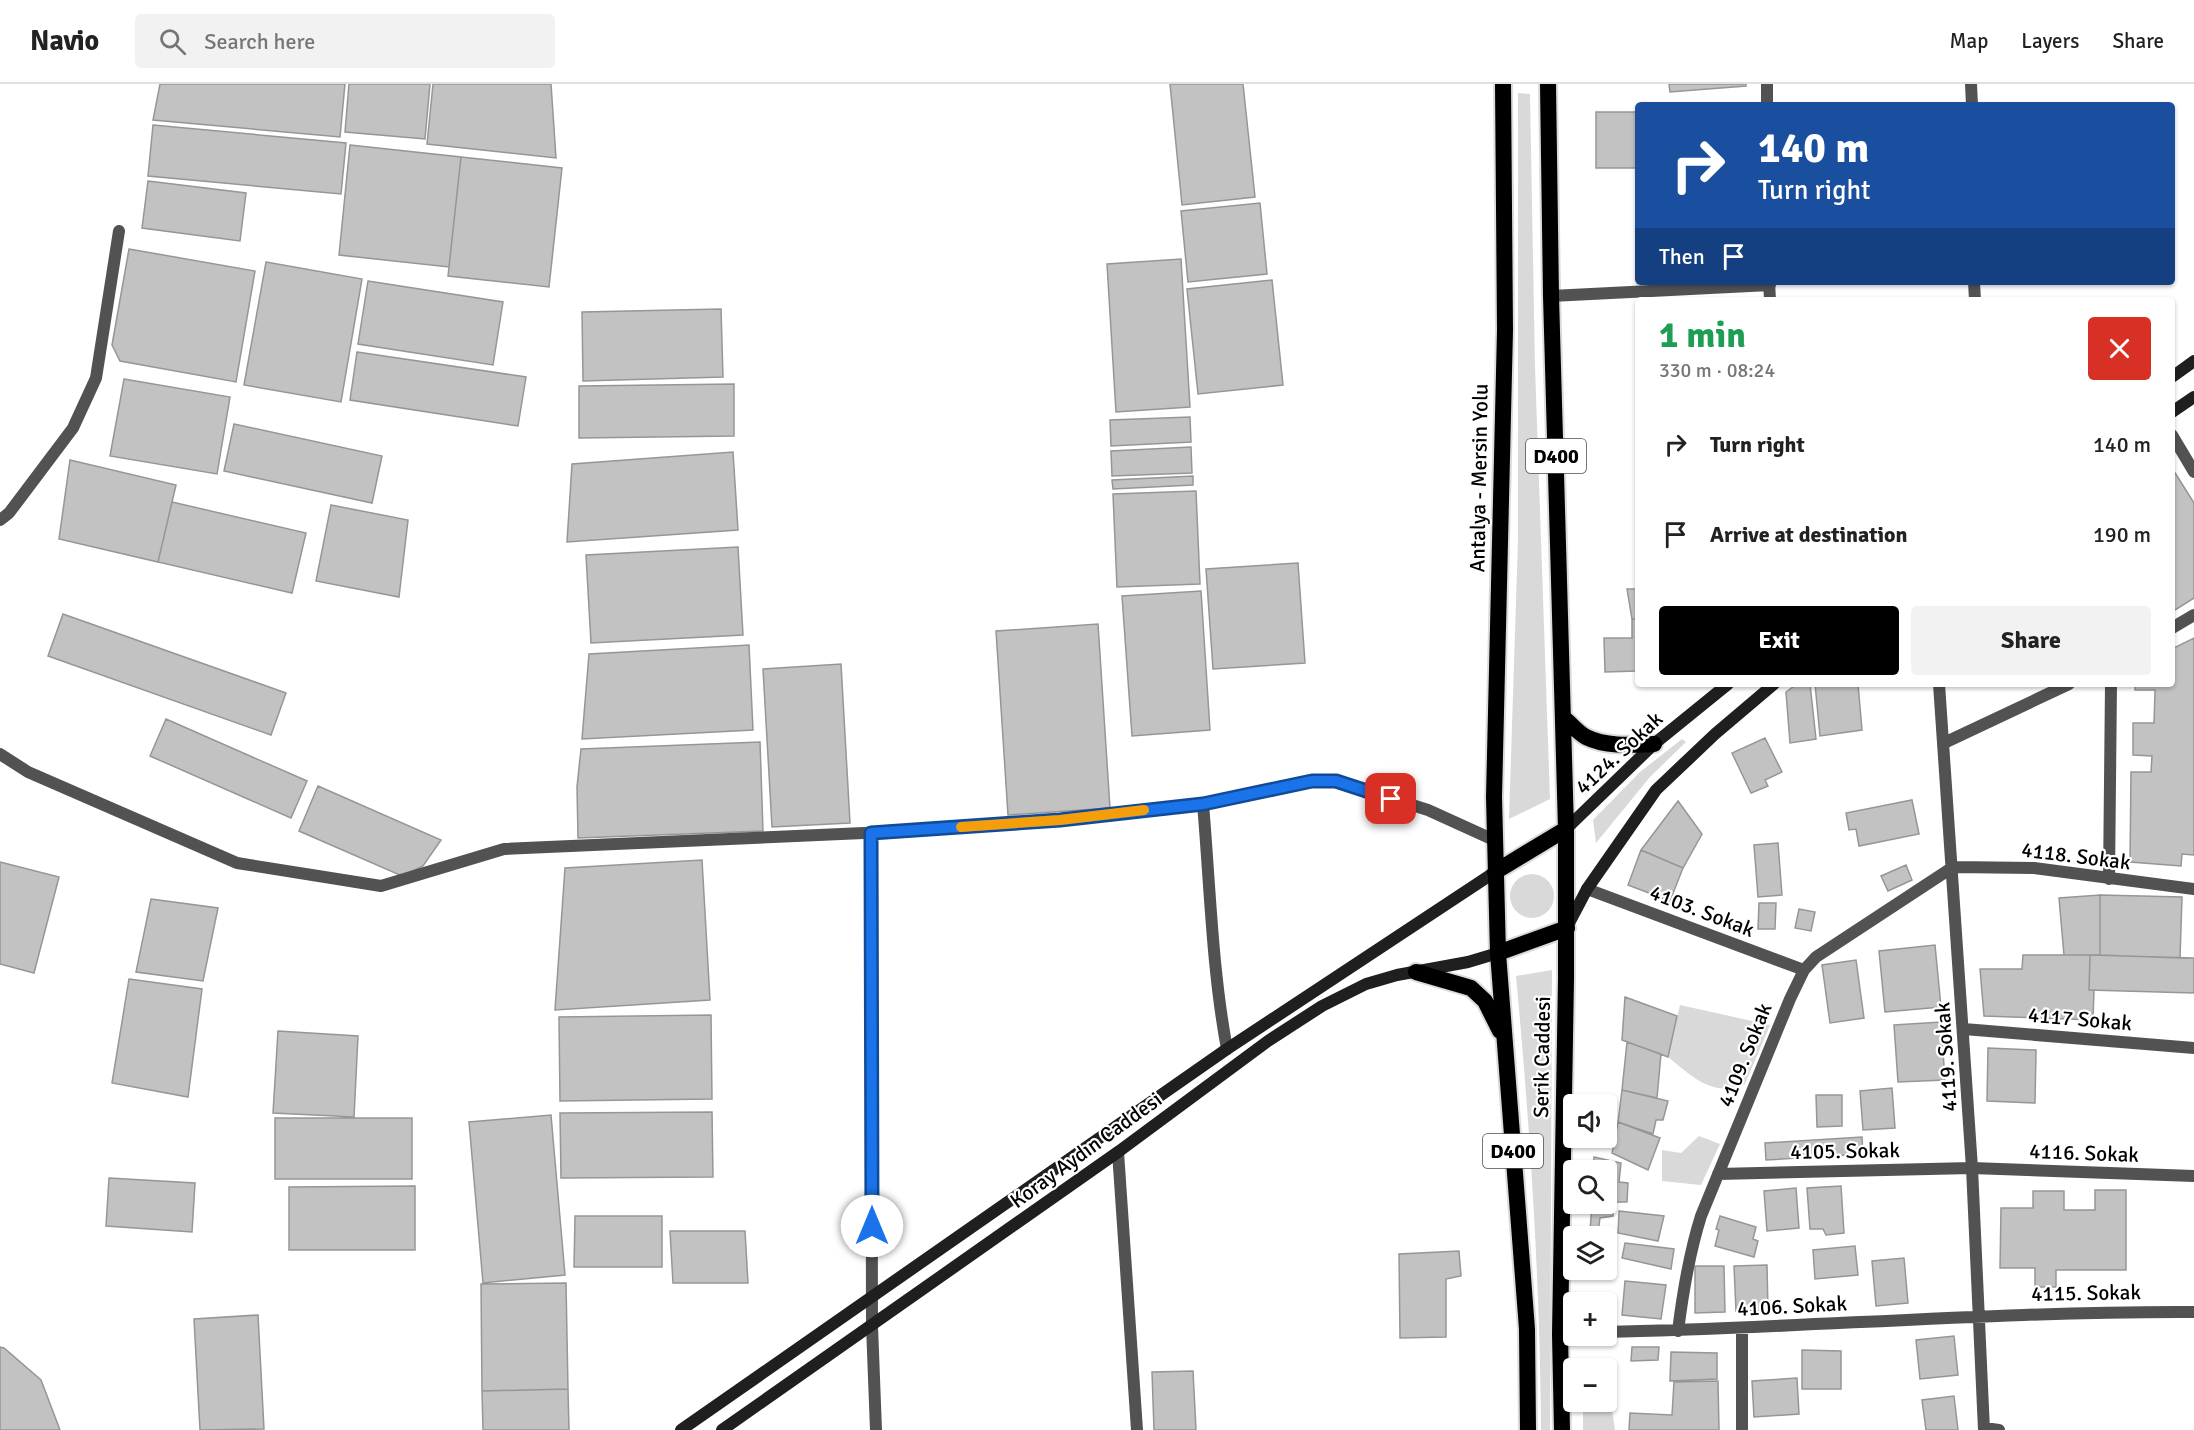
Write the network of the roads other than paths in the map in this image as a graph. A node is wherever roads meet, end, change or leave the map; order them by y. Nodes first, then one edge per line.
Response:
1 (1503, 84) edge
2 (1548, 84) edge
3 (1767, 84) edge
4 (1971, 84) edge
5 (1767, 102) edge
6 (1972, 102) edge
7 (119, 231) dead end
8 (1752, 285) edge
9 (1551, 296) junction
10 (2194, 361) edge
11 (2175, 375) edge
12 (2194, 397) edge
13 (2175, 410) edge
14 (2175, 440) edge
15 (2194, 472) edge
16 (0, 520) edge
17 (2194, 615) edge
18 (2175, 626) edge
19 (1724, 687) edge
20 (1770, 687) edge
21 (1940, 687) edge
22 (2063, 687) edge
23 (2111, 687) edge
24 (1564, 718) junction
25 (1944, 743) junction
26 (1654, 744) junction
27 (0, 754) edge
28 (1203, 804) junction
29 (1566, 829) junction
30 (871, 833) junction
31 (1494, 840) junction
32 (1953, 867) junction
33 (1495, 872) junction
34 (2109, 879) junction
35 (1587, 889) junction
36 (2194, 889) edge
37 (1567, 928) junction
38 (1498, 953) junction
39 (1804, 970) junction
40 (1416, 972) junction
41 (1964, 1029) junction
42 (1504, 1040) junction
43 (2194, 1048) edge
44 (1227, 1049) junction
45 (1118, 1152) junction
46 (1972, 1168) junction
47 (1718, 1174) junction
48 (2194, 1176) edge
49 (1567, 1292) edge
50 (872, 1296) junction
51 (2194, 1312) edge
52 (1979, 1315) junction
53 (872, 1326) junction
54 (1742, 1328) junction
55 (1678, 1331) junction
56 (1617, 1332) edge
57 (1566, 1346) edge
58 (1984, 1429) edge
59 (681, 1430) edge
60 (722, 1430) edge
61 (876, 1430) edge
62 (1137, 1430) edge
63 (1528, 1430) edge
64 (1562, 1430) edge
65 (1742, 1430) edge
66 (1999, 1430) edge

1 - 31 highway, Antalya - Mersin Yolu / D400
2 - 9 highway, D400
3 - 5 street
4 - 6 street
7 - 16 street
8 - 9 street
9 - 24 highway, D400
10 - 11 main road
12 - 13 main road
14 - 15 street
17 - 18 street
19 - 26 main road, 4124. Sokak
20 - 35 main road
21 - 25 street, 4119. Sokak
22 - 25 street
23 - 34 street
24 - 26 highway
24 - 29 highway, D400
25 - 32 street, 4119. Sokak
26 - 29 main road, 4124. Sokak
27 - 30 street
28 - 30 street
28 - 31 street
28 - 44 street
29 - 33 highway
29 - 37 highway, Serik Caddesi / D400
30 - 50 street
31 - 33 highway, Antalya - Mersin Yolu / D400
32 - 34 street, 4118. Sokak
32 - 39 street, 4109. Sokak
32 - 41 street, 4119. Sokak
33 - 38 highway, Serik Caddesi / D400
33 - 44 main road
34 - 36 street, 4118. Sokak
35 - 37 main road
35 - 39 street, 4103. Sokak
37 - 38 highway
37 - 49 highway, Serik Caddesi / D400
38 - 40 main road, Koray Aydın Caddesi
38 - 42 highway, Serik Caddesi / D400
39 - 47 street, 4109. Sokak
40 - 42 highway
40 - 45 main road, Koray Aydın Caddesi
41 - 43 street, 4117 Sokak
41 - 46 street, 4119. Sokak
42 - 63 highway, Serik Caddesi / D400
44 - 50 main road
45 - 53 main road, Koray Aydın Caddesi
45 - 62 street
46 - 47 street, 4105. Sokak
46 - 48 street, 4116. Sokak
46 - 52 street, 4119. Sokak
47 - 55 street, 4109. Sokak
50 - 53 street
50 - 59 main road
51 - 52 street, 4115. Sokak
52 - 54 street, 4106. Sokak
52 - 58 street, 4119. Sokak
53 - 60 main road, Koray Aydın Caddesi
53 - 61 street
54 - 55 street, 4106. Sokak
54 - 65 street
55 - 56 street, 4106. Sokak
57 - 64 highway, Serik Caddesi / D400
58 - 66 street

